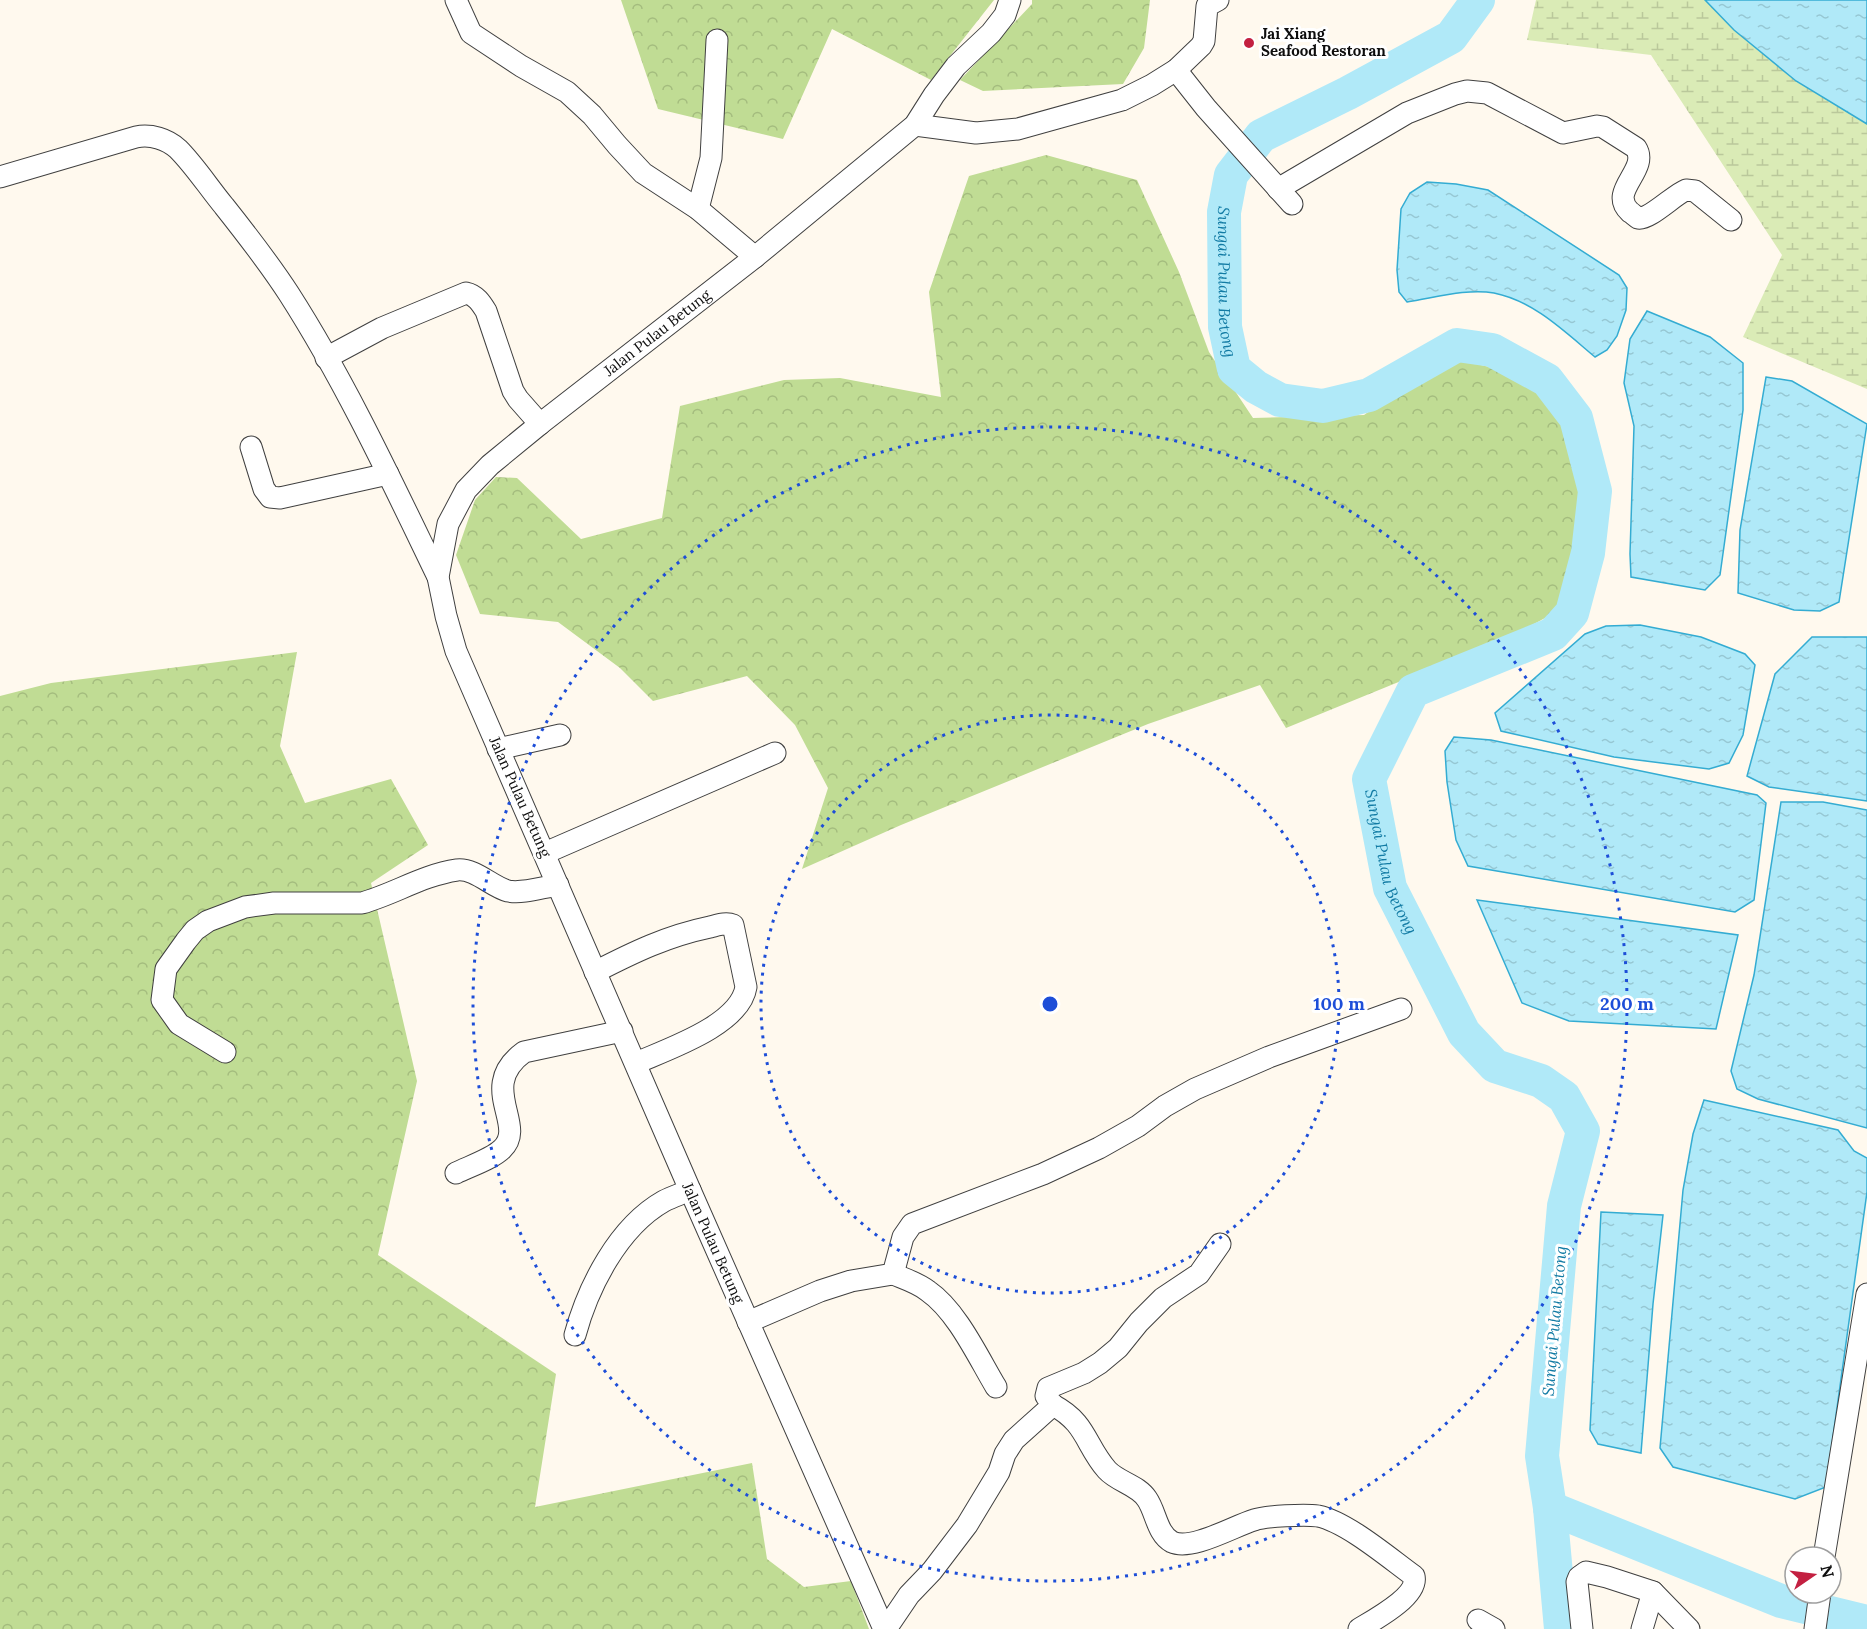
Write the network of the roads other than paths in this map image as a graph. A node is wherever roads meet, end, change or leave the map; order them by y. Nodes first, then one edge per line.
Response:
1 (456, 0) edge
2 (1010, 0) edge
3 (1218, 0) edge
4 (717, 40) dead end
5 (1176, 70) junction
6 (915, 125) junction
7 (0, 177) edge
8 (698, 209) junction
9 (1731, 220) dead end
10 (755, 257) junction
11 (326, 358) junction
12 (540, 424) junction
13 (251, 447) dead end
14 (388, 474) junction
15 (438, 577) junction
16 (560, 735) dead end
17 (498, 749) junction
18 (775, 753) dead end
19 (545, 853) junction
20 (558, 885) junction
21 (595, 972) junction
22 (1401, 1009) dead end
23 (622, 1031) junction
24 (225, 1052) dead end
25 (636, 1063) junction
26 (456, 1173) dead end
27 (690, 1190) junction
28 (1220, 1244) dead end
29 (893, 1274) junction
30 (1867, 1294) edge
31 (748, 1322) junction
32 (575, 1335) dead end
33 (996, 1387) dead end
34 (1053, 1405) junction
35 (1826, 1545) edge
36 (1653, 1592) junction
37 (1818, 1605) edge
38 (1815, 1625) edge
39 (885, 1629) edge
40 (1359, 1629) edge
41 (1582, 1629) edge
42 (1642, 1629) edge
43 (1689, 1629) edge

1 - 8 street
2 - 6 street, Jalan Pulau Betung
3 - 5 street
4 - 8 street
5 - 6 street
5 - 9 street
6 - 10 street, Jalan Pulau Betung
7 - 11 street
8 - 10 street
10 - 12 street, Jalan Pulau Betung
11 - 12 street
11 - 14 street
12 - 15 street, Jalan Pulau Betung
13 - 14 street
14 - 15 street
15 - 17 street, Jalan Pulau Betung
16 - 17 street
17 - 19 street, Jalan Pulau Betung
18 - 19 street
19 - 20 street, Jalan Pulau Betung
20 - 21 street, Jalan Pulau Betung
20 - 24 street
21 - 23 street, Jalan Pulau Betung
21 - 25 street
22 - 29 street
23 - 25 street, Jalan Pulau Betung
23 - 26 street
25 - 27 street, Jalan Pulau Betung
27 - 31 street, Jalan Pulau Betung
27 - 32 street
28 - 34 street
29 - 31 street
29 - 33 street
30 - 35 street
31 - 39 street, Jalan Pulau Betung
34 - 39 street
34 - 40 street
36 - 41 street
36 - 42 street
36 - 43 street
37 - 38 street

